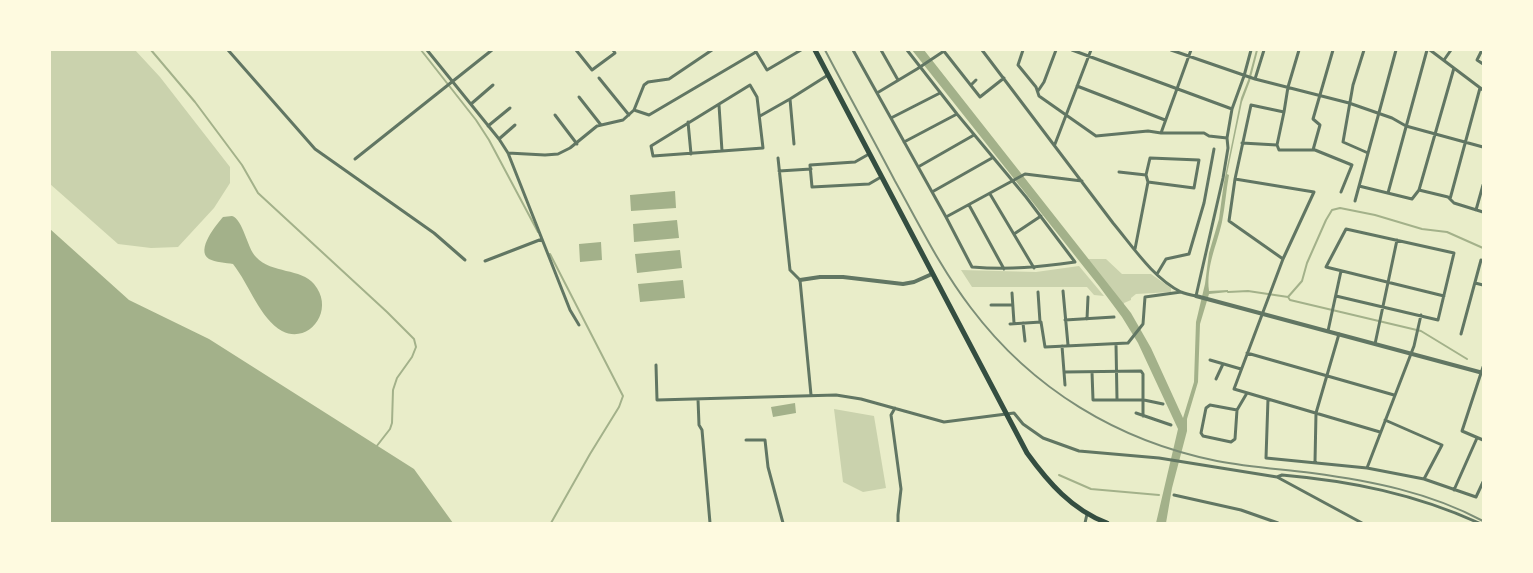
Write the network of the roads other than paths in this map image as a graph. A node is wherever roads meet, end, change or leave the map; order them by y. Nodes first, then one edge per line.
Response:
1 (228, 50) edge
2 (426, 50) edge
3 (492, 50) edge
4 (576, 50) edge
5 (613, 50) edge
6 (712, 50) edge
7 (801, 50) edge
8 (815, 50) edge
9 (853, 50) edge
10 (881, 50) edge
11 (907, 50) edge
12 (944, 50) edge
13 (982, 50) edge
14 (1023, 50) edge
15 (1056, 50) edge
16 (1072, 50) edge
17 (1091, 50) edge
18 (1170, 50) edge
19 (1191, 50) edge
20 (1250, 50) edge
21 (1264, 50) edge
22 (1298, 50) edge
23 (1332, 50) edge
24 (1364, 50) edge
25 (1396, 50) edge
26 (1428, 50) edge
27 (1451, 50) edge
28 (1482, 50) edge
29 (755, 51) edge
30 (1088, 56) junction
31 (1189, 57) junction
32 (1444, 60) junction
33 (1483, 64) edge
34 (921, 66) junction
35 (1454, 68) junction
36 (828, 75) junction
37 (1244, 76) junction
38 (599, 78) dead end
39 (1004, 78) junction
40 (1255, 79) junction
41 (898, 80) junction
42 (976, 80) dead end
43 (452, 82) junction
44 (970, 85) junction
45 (493, 86) dead end
46 (1077, 86) junction
47 (1288, 87) junction
48 (1177, 89) junction
49 (1482, 89) edge
50 (1038, 91) junction
51 (877, 93) junction
52 (940, 93) junction
53 (1319, 96) junction
54 (578, 97) dead end
55 (790, 99) junction
56 (1350, 103) junction
57 (471, 104) junction
58 (719, 105) junction
59 (510, 108) dead end
60 (1232, 109) junction
61 (634, 110) junction
62 (1284, 112) junction
63 (956, 114) junction
64 (1066, 114) junction
65 (1379, 114) junction
66 (555, 115) dead end
67 (629, 115) junction
68 (760, 116) junction
69 (891, 118) junction
70 (1165, 120) junction
71 (688, 122) junction
72 (515, 125) dead end
73 (601, 125) junction
74 (488, 126) junction
75 (1406, 126) junction
76 (1161, 133) junction
77 (1435, 134) junction
78 (974, 135) junction
79 (1227, 138) junction
80 (499, 139) junction
81 (904, 142) junction
82 (1466, 142) junction
83 (1242, 143) junction
84 (577, 144) junction
85 (794, 144) dead end
86 (1055, 144) junction
87 (1277, 145) junction
88 (1483, 147) edge
89 (1214, 150) dead end
90 (1313, 150) junction
91 (722, 151) junction
92 (508, 153) junction
93 (1368, 153) junction
94 (692, 154) junction
95 (870, 154) junction
96 (778, 158) dead end
97 (992, 158) junction
98 (355, 159) dead end
99 (918, 167) junction
100 (810, 169) junction
101 (779, 171) junction
102 (1119, 172) dead end
103 (1146, 174) junction
104 (881, 177) junction
105 (1235, 179) junction
106 (1083, 181) junction
107 (1012, 182) junction
108 (1148, 182) junction
109 (1483, 185) edge
110 (1359, 186) junction
111 (1419, 190) junction
112 (932, 192) junction
113 (1342, 192) dead end
114 (1388, 193) junction
115 (990, 194) junction
116 (1450, 199) junction
117 (1355, 202) dead end
118 (969, 205) junction
119 (1476, 210) junction
120 (1483, 212) edge
121 (1041, 216) junction
122 (946, 217) junction
123 (1014, 234) junction
124 (542, 239) junction
125 (1396, 240) junction
126 (1135, 250) junction
127 (1283, 259) junction
128 (465, 260) dead end
129 (1481, 260) dead end
130 (484, 261) dead end
131 (1034, 268) junction
132 (1004, 269) junction
133 (1341, 271) junction
134 (932, 274) junction
135 (1157, 274) junction
136 (800, 280) junction
137 (1388, 281) junction
138 (1475, 283) junction
139 (1483, 285) edge
140 (1063, 291) dead end
141 (1038, 292) dead end
142 (1181, 292) junction
143 (1012, 293) dead end
144 (1088, 296) dead end
145 (1196, 296) junction
146 (1336, 296) junction
147 (1444, 296) junction
148 (991, 305) dead end
149 (1013, 305) junction
150 (1382, 306) junction
151 (1262, 314) junction
152 (1421, 315) junction
153 (1114, 317) dead end
154 (1087, 319) junction
155 (1065, 320) junction
156 (1040, 322) junction
157 (1014, 323) junction
158 (1023, 323) junction
159 (1010, 324) dead end
160 (579, 325) dead end
161 (1328, 331) junction
162 (1338, 334) junction
163 (1461, 334) dead end
164 (1025, 341) dead end
165 (1068, 344) junction
166 (1116, 344) junction
167 (1375, 344) junction
168 (1062, 346) junction
169 (1247, 353) junction
170 (1410, 353) junction
171 (1210, 360) dead end
172 (1222, 364) junction
173 (656, 365) dead end
174 (1483, 367) edge
175 (1241, 369) junction
176 (1064, 372) junction
177 (1092, 372) junction
178 (1117, 372) junction
179 (1482, 373) edge
180 (1327, 376) junction
181 (1216, 379) dead end
182 (1065, 385) dead end
183 (1247, 393) junction
184 (811, 395) junction
185 (1394, 395) junction
186 (698, 399) junction
187 (1268, 399) junction
188 (1117, 400) junction
189 (1144, 400) junction
190 (1163, 404) dead end
191 (895, 408) junction
192 (1237, 410) junction
193 (1136, 413) dead end
194 (1316, 413) junction
195 (1006, 414) junction
196 (1143, 416) junction
197 (1385, 420) junction
198 (1171, 425) dead end
199 (1380, 432) junction
200 (1477, 438) junction
201 (746, 440) dead end
202 (1483, 440) edge
203 (1314, 462) junction
204 (1367, 468) junction
205 (1276, 477) junction
206 (1424, 479) junction
207 (1483, 482) edge
208 (1454, 490) junction
209 (1174, 495) dead end
210 (1087, 514) junction
211 (710, 523) edge
212 (783, 523) edge
213 (898, 523) edge
214 (1085, 523) edge
215 (1106, 523) edge
216 (1278, 523) edge
217 (1362, 523) edge
218 (1479, 523) edge

1 - 128 street
2 - 43 street
3 - 43 street
4 - 5 street
6 - 61 street
7 - 29 street
8 - 36 main road
9 - 51 street
10 - 41 street
11 - 34 street
12 - 34 street
12 - 44 street
13 - 39 street
14 - 50 street
15 - 50 street
16 - 30 street
17 - 30 street
18 - 31 street
19 - 31 street
20 - 37 street
21 - 40 street
22 - 47 street
23 - 53 street
24 - 56 street
25 - 65 street
26 - 32 street
26 - 75 street
27 - 32 street
28 - 33 street
29 - 61 street
30 - 46 street
30 - 48 street
31 - 37 street
31 - 48 street
32 - 35 street
34 - 41 street
34 - 52 street
35 - 49 street
35 - 77 street
36 - 55 street
36 - 95 main road
37 - 40 street
37 - 60 street
38 - 67 street
39 - 44 street
39 - 86 street
40 - 47 street
41 - 51 street
42 - 44 street
43 - 57 street
43 - 98 street
45 - 57 street
46 - 64 street
46 - 70 street
47 - 53 street
47 - 62 street
48 - 60 street
48 - 70 street
49 - 82 street
50 - 64 street
51 - 69 street
52 - 63 street
52 - 69 street
53 - 56 street
53 - 90 street
54 - 73 street
55 - 68 street
55 - 85 street
56 - 65 street
56 - 93 street
57 - 74 street
58 - 68 street
58 - 71 street
58 - 91 street
59 - 74 street
60 - 79 street
61 - 67 street
62 - 83 street
62 - 87 street
63 - 78 street
63 - 81 street
64 - 76 street
64 - 86 street
65 - 75 street
65 - 93 street
66 - 84 street
67 - 73 street
68 - 91 street
69 - 81 street
70 - 76 street
71 - 94 street
71 - 94 street
72 - 80 street
73 - 84 street
74 - 80 street
75 - 77 street
75 - 114 street
76 - 79 street
77 - 82 street
77 - 111 street
78 - 97 street
78 - 99 street
79 - 145 street
80 - 92 street
81 - 99 street
82 - 88 street
82 - 116 street
83 - 87 street
83 - 105 street
84 - 92 street
86 - 106 street
87 - 90 street
89 - 135 street
90 - 113 street
91 - 94 street
92 - 124 street
93 - 110 street
95 - 100 street
95 - 104 main road
96 - 101 street
97 - 107 street
97 - 112 street
99 - 112 street
100 - 101 street
100 - 104 street
101 - 136 street
102 - 103 street
103 - 108 street
103 - 108 street
104 - 134 main road
105 - 127 street
105 - 127 street
106 - 107 street
106 - 126 street
107 - 115 street
107 - 121 street
108 - 126 street
109 - 119 street
110 - 114 street
110 - 117 street
111 - 114 street
111 - 116 street
112 - 122 street
115 - 118 street
115 - 123 street
116 - 119 street
118 - 122 street
118 - 132 street
119 - 120 street
121 - 123 street
121 - 131 street
122 - 132 street
123 - 131 street
124 - 130 street
124 - 160 street
125 - 133 street
125 - 137 street
125 - 147 street
126 - 135 street
127 - 151 street
129 - 138 street
131 - 132 street
133 - 137 street
133 - 146 street
134 - 136 street
134 - 195 main road
135 - 142 street
136 - 184 street
137 - 147 street
137 - 150 street
138 - 139 street
138 - 163 street
140 - 155 street
141 - 156 street
142 - 145 street
142 - 166 street
143 - 149 street
144 - 154 street
145 - 151 street
146 - 150 street
146 - 161 street
147 - 152 street
148 - 149 street
149 - 157 street
150 - 152 street
150 - 167 street
151 - 161 street
151 - 169 street
152 - 170 street
153 - 154 street
154 - 155 street
155 - 165 street
156 - 158 street
156 - 168 street
157 - 158 street
157 - 159 street
158 - 164 street
161 - 162 street
162 - 167 street
162 - 180 street
165 - 166 street
165 - 168 street
166 - 178 street
167 - 170 street
168 - 176 street
169 - 175 street
169 - 180 street
170 - 179 street
170 - 185 street
171 - 172 street
172 - 175 street
172 - 181 street
173 - 186 street
174 - 179 street
175 - 183 street
176 - 177 street
176 - 182 street
177 - 178 street
177 - 188 street
178 - 188 street
178 - 189 street
179 - 200 street
180 - 185 street
180 - 194 street
183 - 187 street
183 - 192 street
184 - 186 street
184 - 191 street
185 - 197 street
186 - 211 street
187 - 194 street
187 - 203 street
188 - 189 street
189 - 190 street
189 - 196 street
191 - 195 street
191 - 213 street
192 - 192 street
193 - 196 street
194 - 199 street
194 - 203 street
195 - 205 street
195 - 210 main road
196 - 198 street
197 - 199 street
197 - 206 street
199 - 204 street
200 - 202 street
200 - 208 street
201 - 212 street
203 - 204 street
204 - 206 street
205 - 217 street
205 - 218 street
206 - 208 street
207 - 208 street
209 - 216 street
210 - 214 street
210 - 215 main road

